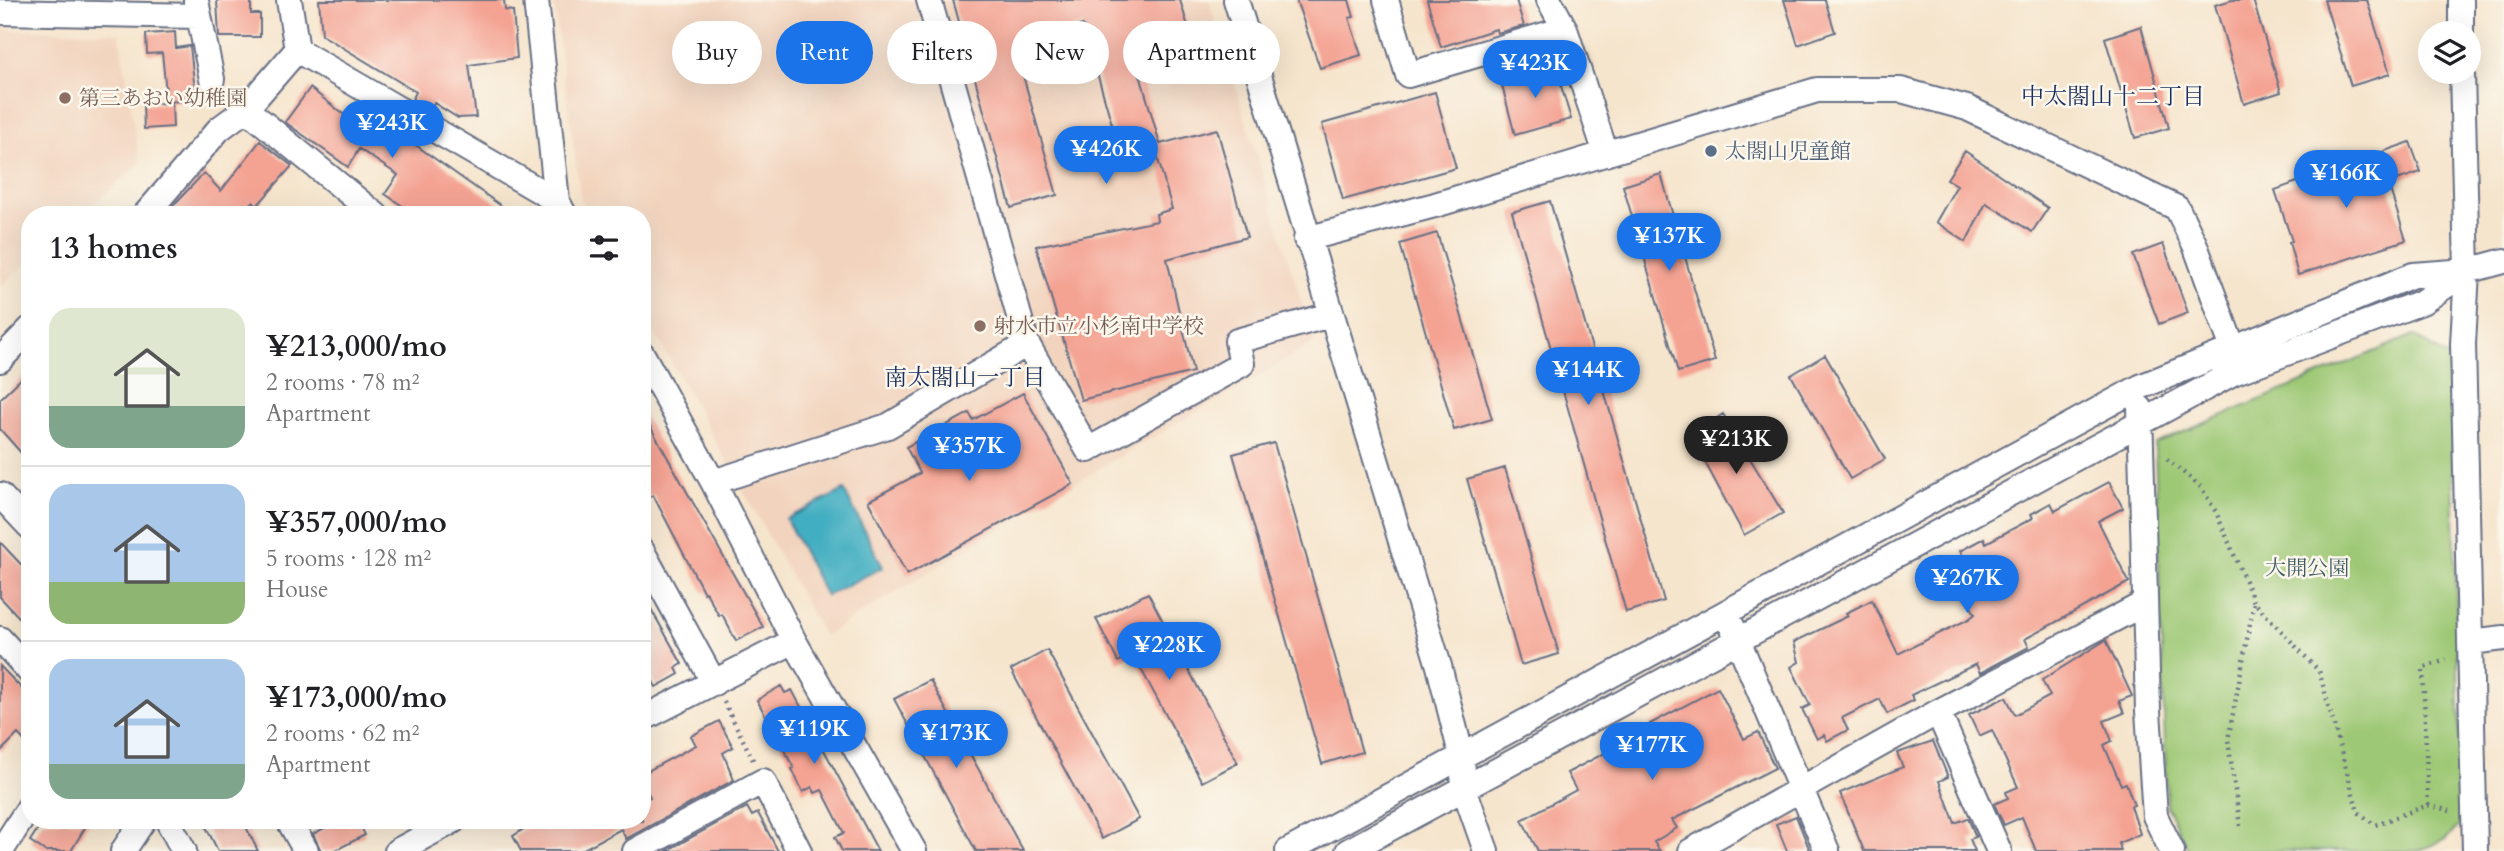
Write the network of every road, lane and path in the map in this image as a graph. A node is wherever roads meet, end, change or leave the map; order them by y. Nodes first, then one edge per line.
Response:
1 (289, 0) edge
2 (536, 0) edge
3 (929, 0) edge
4 (1236, 0) edge
5 (1386, 0) edge
6 (1549, 0) edge
7 (2460, 0) edge
8 (197, 8) edge
9 (0, 12) edge
10 (2461, 21) edge
11 (1565, 29) junction
12 (297, 50) junction
13 (212, 79) dead end
14 (2462, 84) edge
15 (246, 108) junction
16 (1606, 154) junction
17 (153, 206) edge
18 (365, 206) edge
19 (549, 206) edge
20 (557, 206) edge
21 (1306, 239) junction
22 (2504, 261) edge
23 (2467, 271) junction
24 (1330, 315) junction
25 (21, 338) edge
26 (1027, 344) junction
27 (2233, 349) junction
28 (0, 360) edge
29 (651, 370) edge
30 (2140, 387) junction
31 (2140, 432) junction
32 (713, 482) junction
33 (0, 495) edge
34 (21, 517) edge
35 (651, 567) edge
36 (2254, 602) junction
37 (2145, 603) junction
38 (1726, 611) junction
39 (2504, 638) edge
40 (0, 639) edge
41 (1737, 640) junction
42 (794, 641) junction
43 (2470, 647) junction
44 (21, 662) edge
45 (715, 683) junction
46 (1938, 712) junction
47 (651, 715) edge
48 (1462, 758) junction
49 (763, 781) junction
50 (1464, 788) junction
51 (1802, 788) junction
52 (2428, 805) junction
53 (2474, 818) junction
54 (21, 820) edge
55 (2240, 826) dead end
56 (138, 829) edge
57 (172, 829) edge
58 (294, 829) edge
59 (437, 829) edge
60 (2468, 848) edge
61 (1, 851) edge
62 (123, 851) edge
63 (184, 851) edge
64 (306, 851) edge
65 (397, 851) edge
66 (635, 851) edge
67 (799, 851) edge
68 (914, 851) edge
69 (1287, 851) edge
70 (1348, 851) edge
71 (1486, 851) edge
72 (1691, 851) edge
73 (1828, 851) edge
74 (1999, 851) edge
75 (2172, 851) edge

1 - 12 street
2 - 20 street
3 - 26 street
4 - 21 street
5 - 11 street
6 - 11 street
7 - 10 street
8 - 9 street
8 - 13 street
11 - 16 street
12 - 15 street
12 - 19 street
14 - 23 street
15 - 17 street
15 - 18 street
16 - 21 street
16 - 27 street
21 - 24 street
22 - 23 street
23 - 27 street
23 - 31 street
23 - 43 street
24 - 26 street
24 - 48 street
25 - 28 street
26 - 32 street
27 - 30 street
29 - 32 street
30 - 31 street
30 - 38 street
31 - 36 path
31 - 37 street
31 - 41 street
32 - 42 street
33 - 34 street
35 - 45 street
36 - 52 path
36 - 55 path
37 - 46 street
37 - 75 street
38 - 41 street
38 - 48 street
39 - 43 street
40 - 44 street
41 - 50 street
41 - 51 street
42 - 45 street
42 - 68 street
43 - 52 path
43 - 53 street
45 - 47 street
45 - 49 path
46 - 51 street
46 - 74 street
48 - 50 street
48 - 69 street
49 - 66 street
49 - 67 street
50 - 70 street
50 - 71 street
51 - 72 street
51 - 73 street
52 - 53 path
53 - 60 street
54 - 61 street
56 - 62 street
57 - 63 street
58 - 64 street
59 - 65 street

